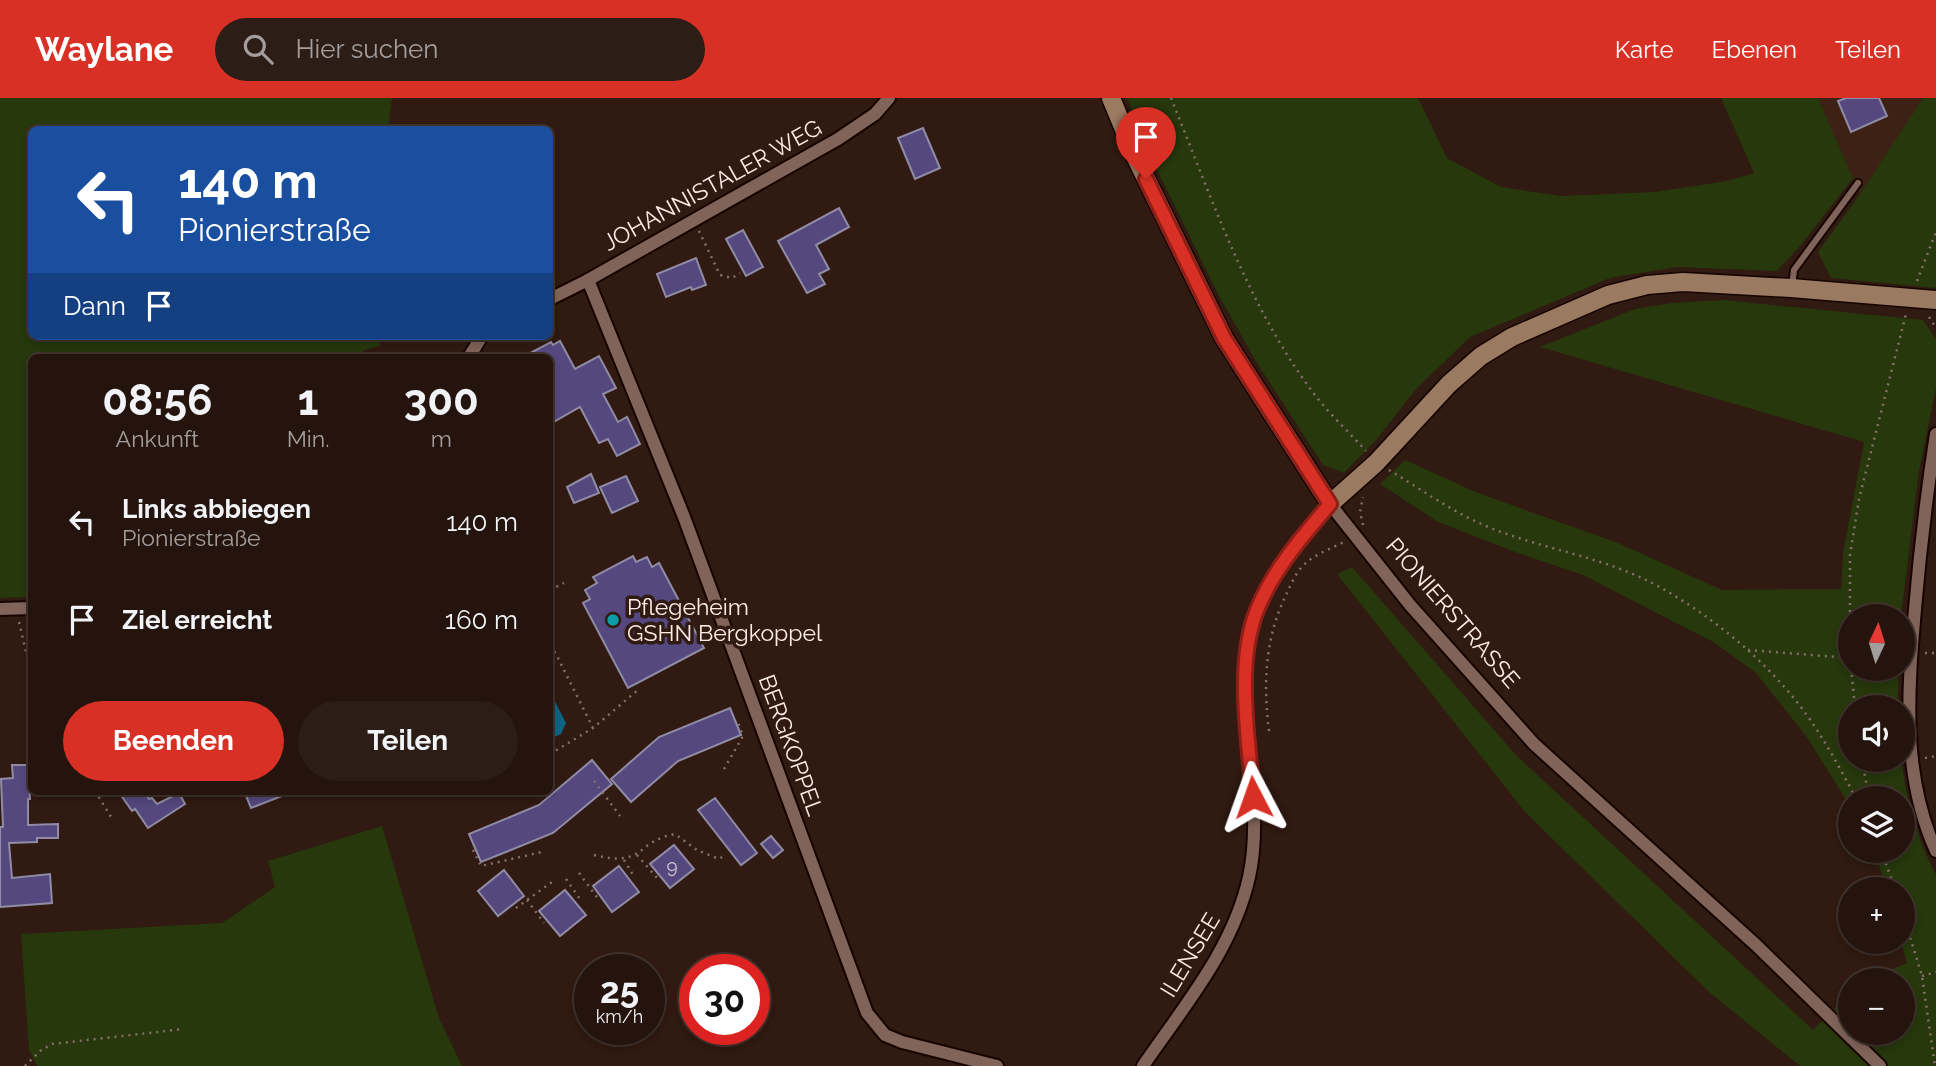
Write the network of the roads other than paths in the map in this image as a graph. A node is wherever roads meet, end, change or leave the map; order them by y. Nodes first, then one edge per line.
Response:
1 (890, 98) edge
2 (1111, 98) edge
3 (1858, 183) dead end
4 (588, 279) junction
5 (1791, 288) junction
6 (553, 297) edge
7 (1930, 306) edge
8 (1936, 434) edge
9 (1330, 504) junction
10 (28, 608) edge
11 (0, 609) edge
12 (1936, 851) edge
13 (997, 1066) edge
14 (1143, 1066) edge
15 (1880, 1066) edge

1 - 4 street, JOHANNISTALER WEG
2 - 9 street, PIONIERSTRASSE
3 - 5 lane
4 - 6 street, JOHANNISTALER WEG
4 - 13 street, BERGKOPPEL
5 - 7 street
5 - 9 street
8 - 12 street
9 - 14 street, ILENSEE
9 - 15 street, PIONIERSTRASSE
10 - 11 street

